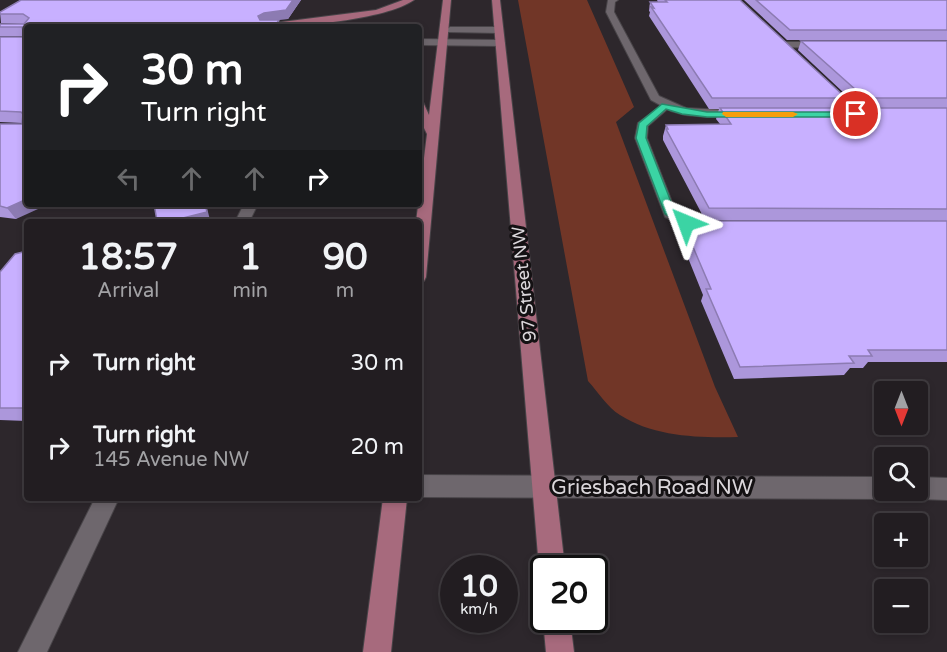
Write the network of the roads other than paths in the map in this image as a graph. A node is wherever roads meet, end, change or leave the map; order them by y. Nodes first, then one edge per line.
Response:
1 (410, 0) edge
2 (447, 0) edge
3 (496, 0) edge
4 (613, 0) edge
5 (288, 24) edge
6 (439, 30) junction
7 (500, 36) junction
8 (422, 42) edge
9 (442, 42) junction
10 (829, 45) edge
11 (790, 52) edge
12 (815, 76) edge
13 (665, 106) junction
14 (422, 111) edge
15 (753, 114) edge
16 (834, 114) edge
17 (434, 137) junction
18 (744, 227) edge
19 (422, 242) edge
20 (422, 486) edge
21 (544, 486) junction
22 (874, 488) edge
23 (928, 489) edge
24 (947, 489) edge
25 (106, 501) edge
26 (395, 501) edge
27 (551, 555) edge
28 (558, 633) edge
29 (32, 652) edge
30 (377, 652) edge
31 (560, 652) edge

1 - 5 main road
2 - 6 main road
3 - 7 main road, 97 Street NW
4 - 13 street
6 - 7 street
6 - 9 main road
7 - 9 street
7 - 21 main road, 97 Street NW
8 - 9 street
9 - 17 main road
10 - 11 street
12 - 16 street
13 - 15 street
13 - 18 street
14 - 17 main road
17 - 19 main road
20 - 21 street, Griesbach Road NW
21 - 22 street, Griesbach Road NW
21 - 27 main road, 97 Street NW
23 - 24 street
25 - 29 street
26 - 30 main road
28 - 31 main road

